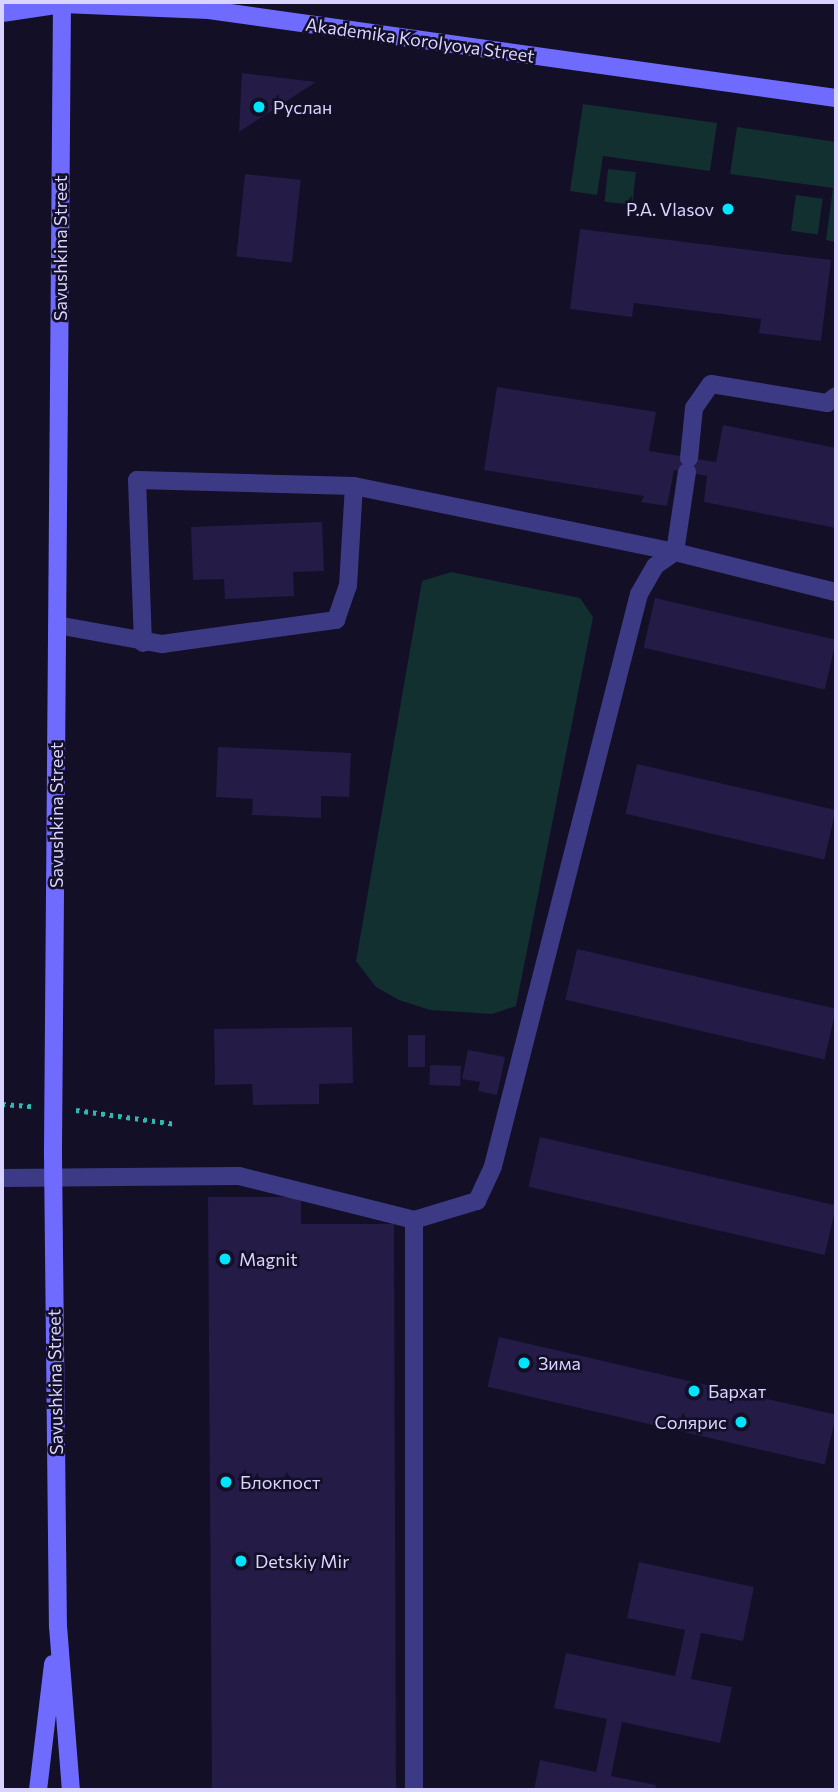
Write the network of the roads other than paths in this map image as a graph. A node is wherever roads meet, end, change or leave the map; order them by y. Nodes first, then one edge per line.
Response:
1 (62, 3) edge
2 (2, 13) edge
3 (836, 98) edge
4 (836, 396) edge
5 (354, 486) junction
6 (676, 552) junction
7 (836, 592) edge
8 (57, 625) junction
9 (143, 643) junction
10 (2, 1178) edge
11 (54, 1179) junction
12 (414, 1220) junction
13 (58, 1626) junction
14 (38, 1790) edge
15 (71, 1790) edge
16 (414, 1790) edge

1 - 2 main road, Akademika Korolyova Street
1 - 3 main road, Akademika Korolyova Street
1 - 8 main road, Savushkina Street
4 - 6 lane
5 - 6 lane
5 - 9 lane
5 - 9 lane
6 - 7 lane
6 - 12 lane
8 - 9 lane
8 - 11 main road, Savushkina Street
10 - 11 lane
11 - 12 lane
11 - 13 main road, Savushkina Street
12 - 16 lane
13 - 14 main road
13 - 15 main road

